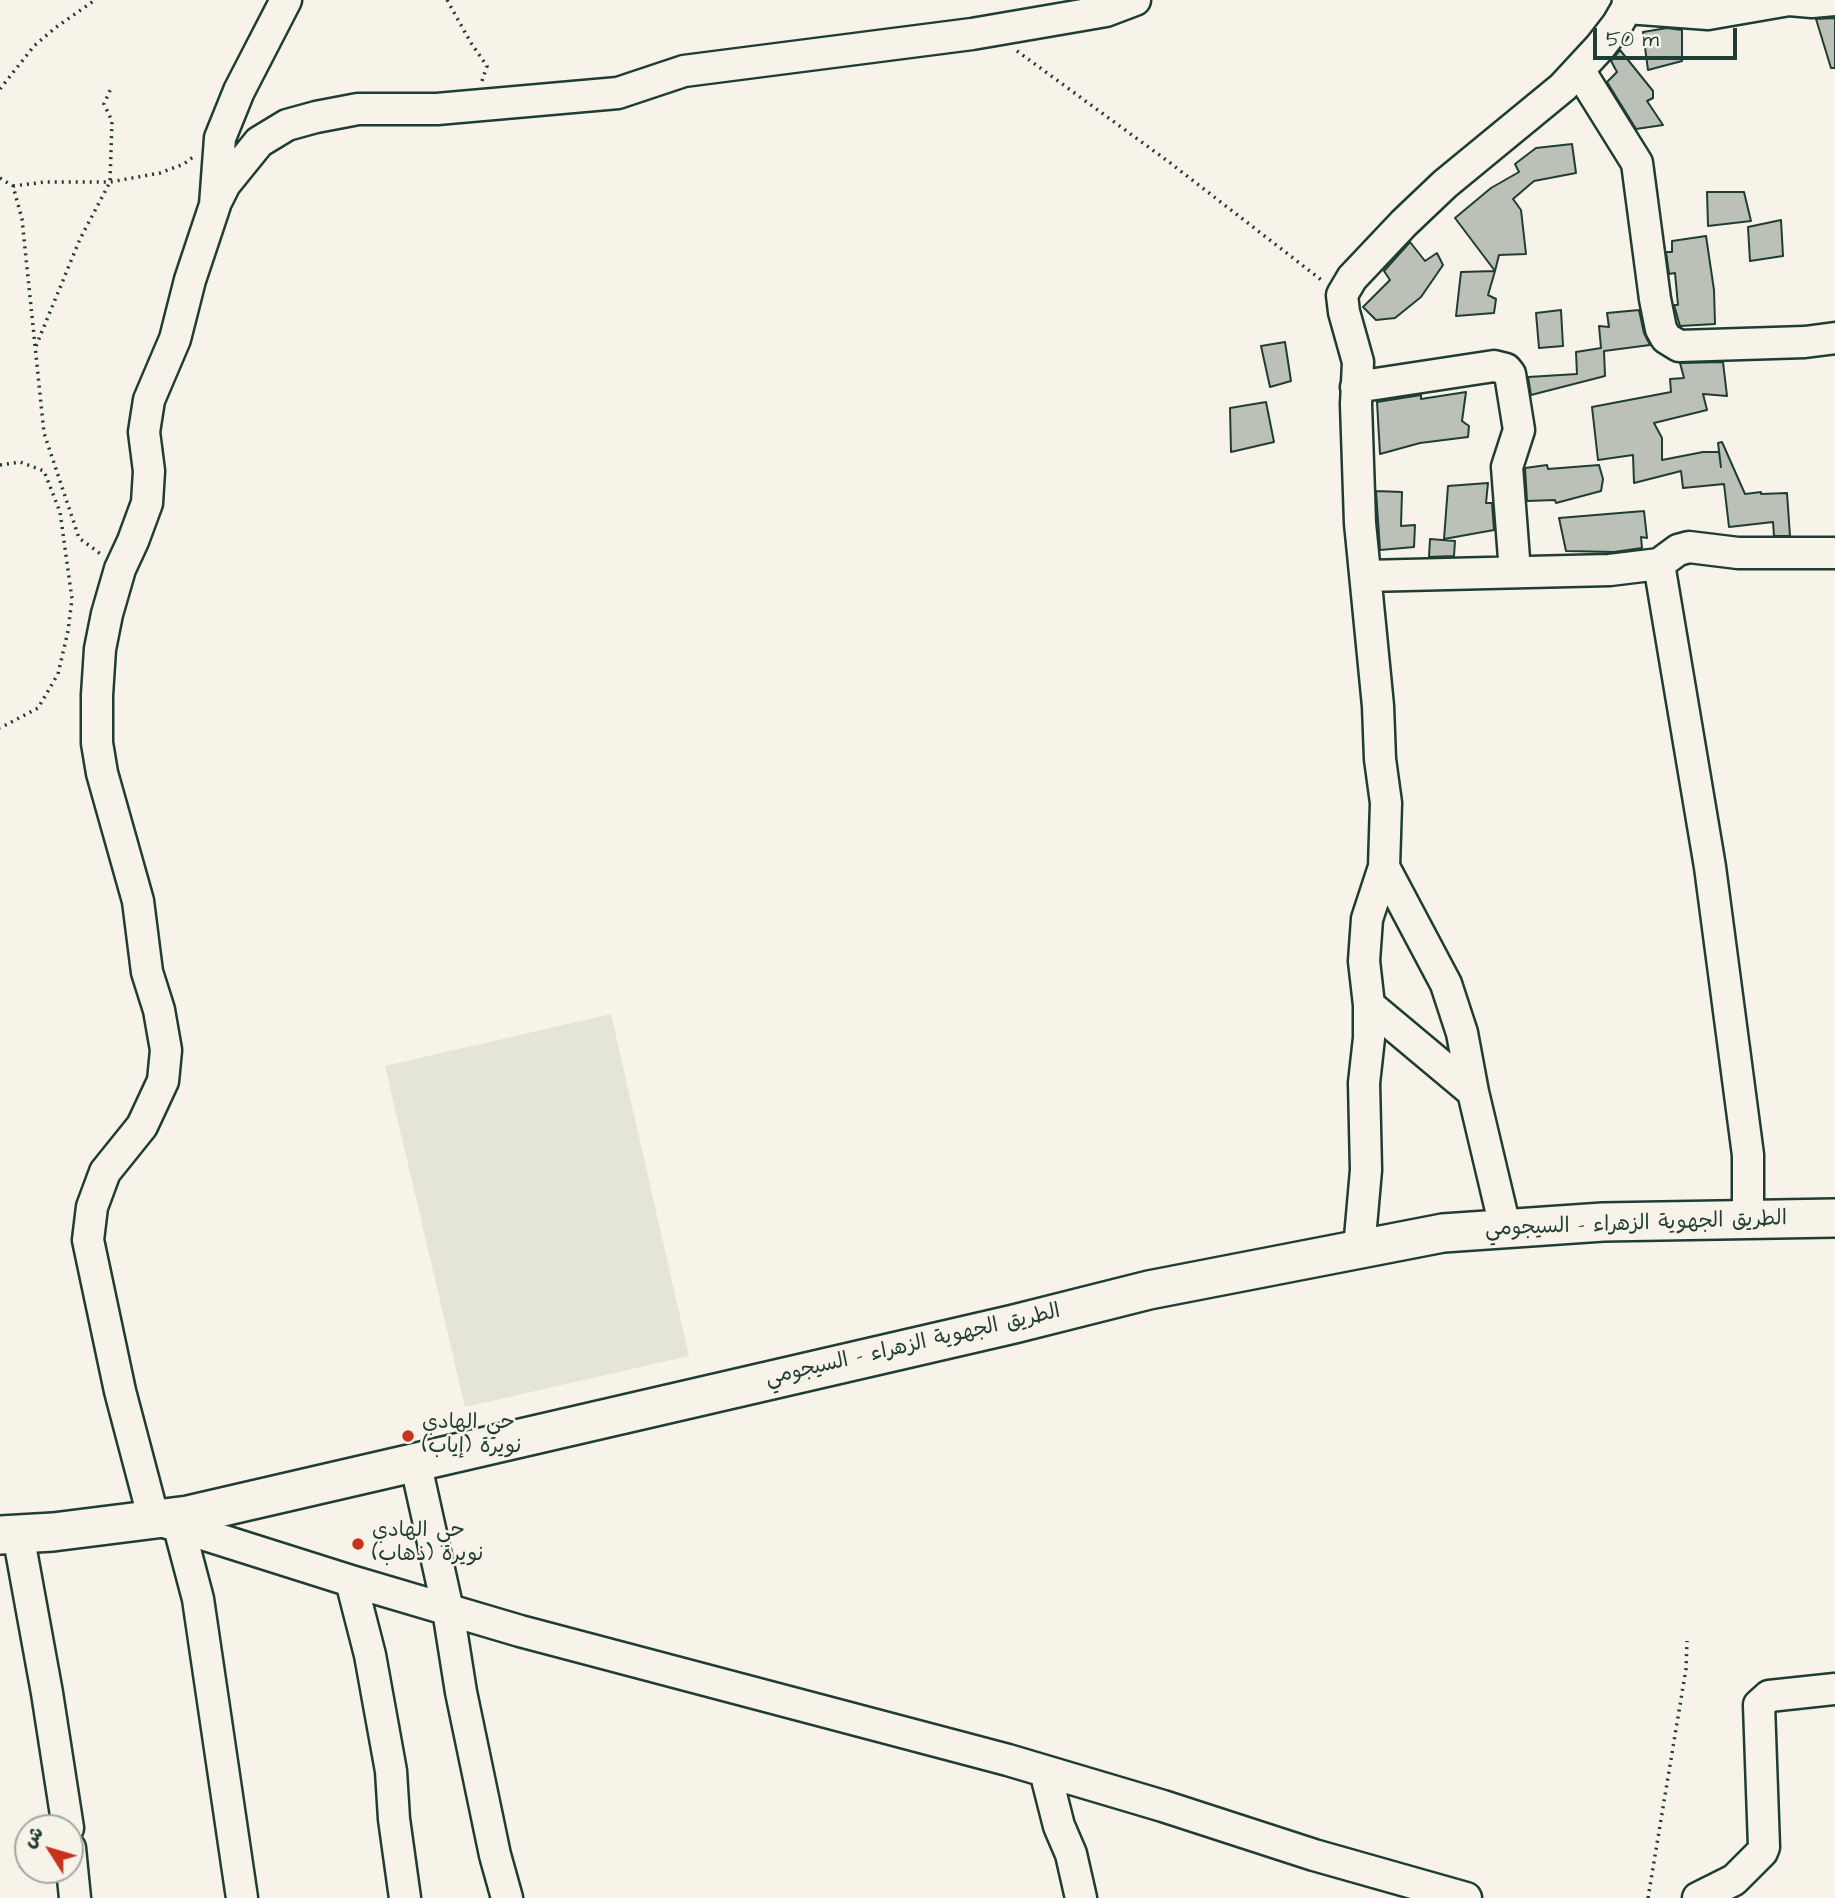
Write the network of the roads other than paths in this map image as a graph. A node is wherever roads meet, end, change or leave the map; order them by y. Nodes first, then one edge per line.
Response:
1 (286, 0) edge
2 (1135, 0) edge
3 (1835, 0) edge
4 (1627, 4) edge
5 (1579, 70) junction
6 (215, 205) junction
7 (1835, 338) edge
8 (1356, 387) junction
9 (1835, 553) edge
10 (1659, 565) junction
11 (1515, 572) junction
12 (1366, 576) junction
13 (1384, 867) junction
14 (1369, 1005) junction
15 (1473, 1092) junction
16 (1835, 1219) edge
17 (1748, 1221) junction
18 (1505, 1227) junction
19 (1359, 1249) junction
20 (415, 1461) junction
21 (163, 1522) junction
22 (9, 1534) edge
23 (351, 1581) junction
24 (449, 1610) junction
25 (1835, 1689) edge
26 (1045, 1771) junction
27 (66, 1814) edge
28 (242, 1898) edge
29 (405, 1898) edge
30 (507, 1898) edge
31 (1080, 1898) edge
32 (1466, 1898) edge
33 (1698, 1898) edge

1 - 6 street
2 - 6 street
3 - 4 street
4 - 5 street
5 - 7 street
5 - 8 street
6 - 21 street
8 - 11 street
8 - 12 street
9 - 10 street
10 - 11 street
10 - 17 street
11 - 12 street
12 - 13 street
13 - 14 street
13 - 15 street
14 - 15 street
14 - 19 street
15 - 18 street
16 - 17 main road, الطريق الجهوية الزهراء - السيجومي
17 - 18 main road, الطريق الجهوية الزهراء - السيجومي
18 - 19 main road, الطريق الجهوية الزهراء - السيجومي
19 - 20 main road, الطريق الجهوية الزهراء - السيجومي
20 - 21 main road, الطريق الجهوية الزهراء - السيجومي
20 - 24 street
21 - 22 main road, الطريق الجهوية الزهراء - السيجومي
21 - 23 street
21 - 28 street
22 - 27 street
23 - 24 street
23 - 29 street
24 - 26 street
24 - 30 street
25 - 33 street
26 - 31 street
26 - 32 street

